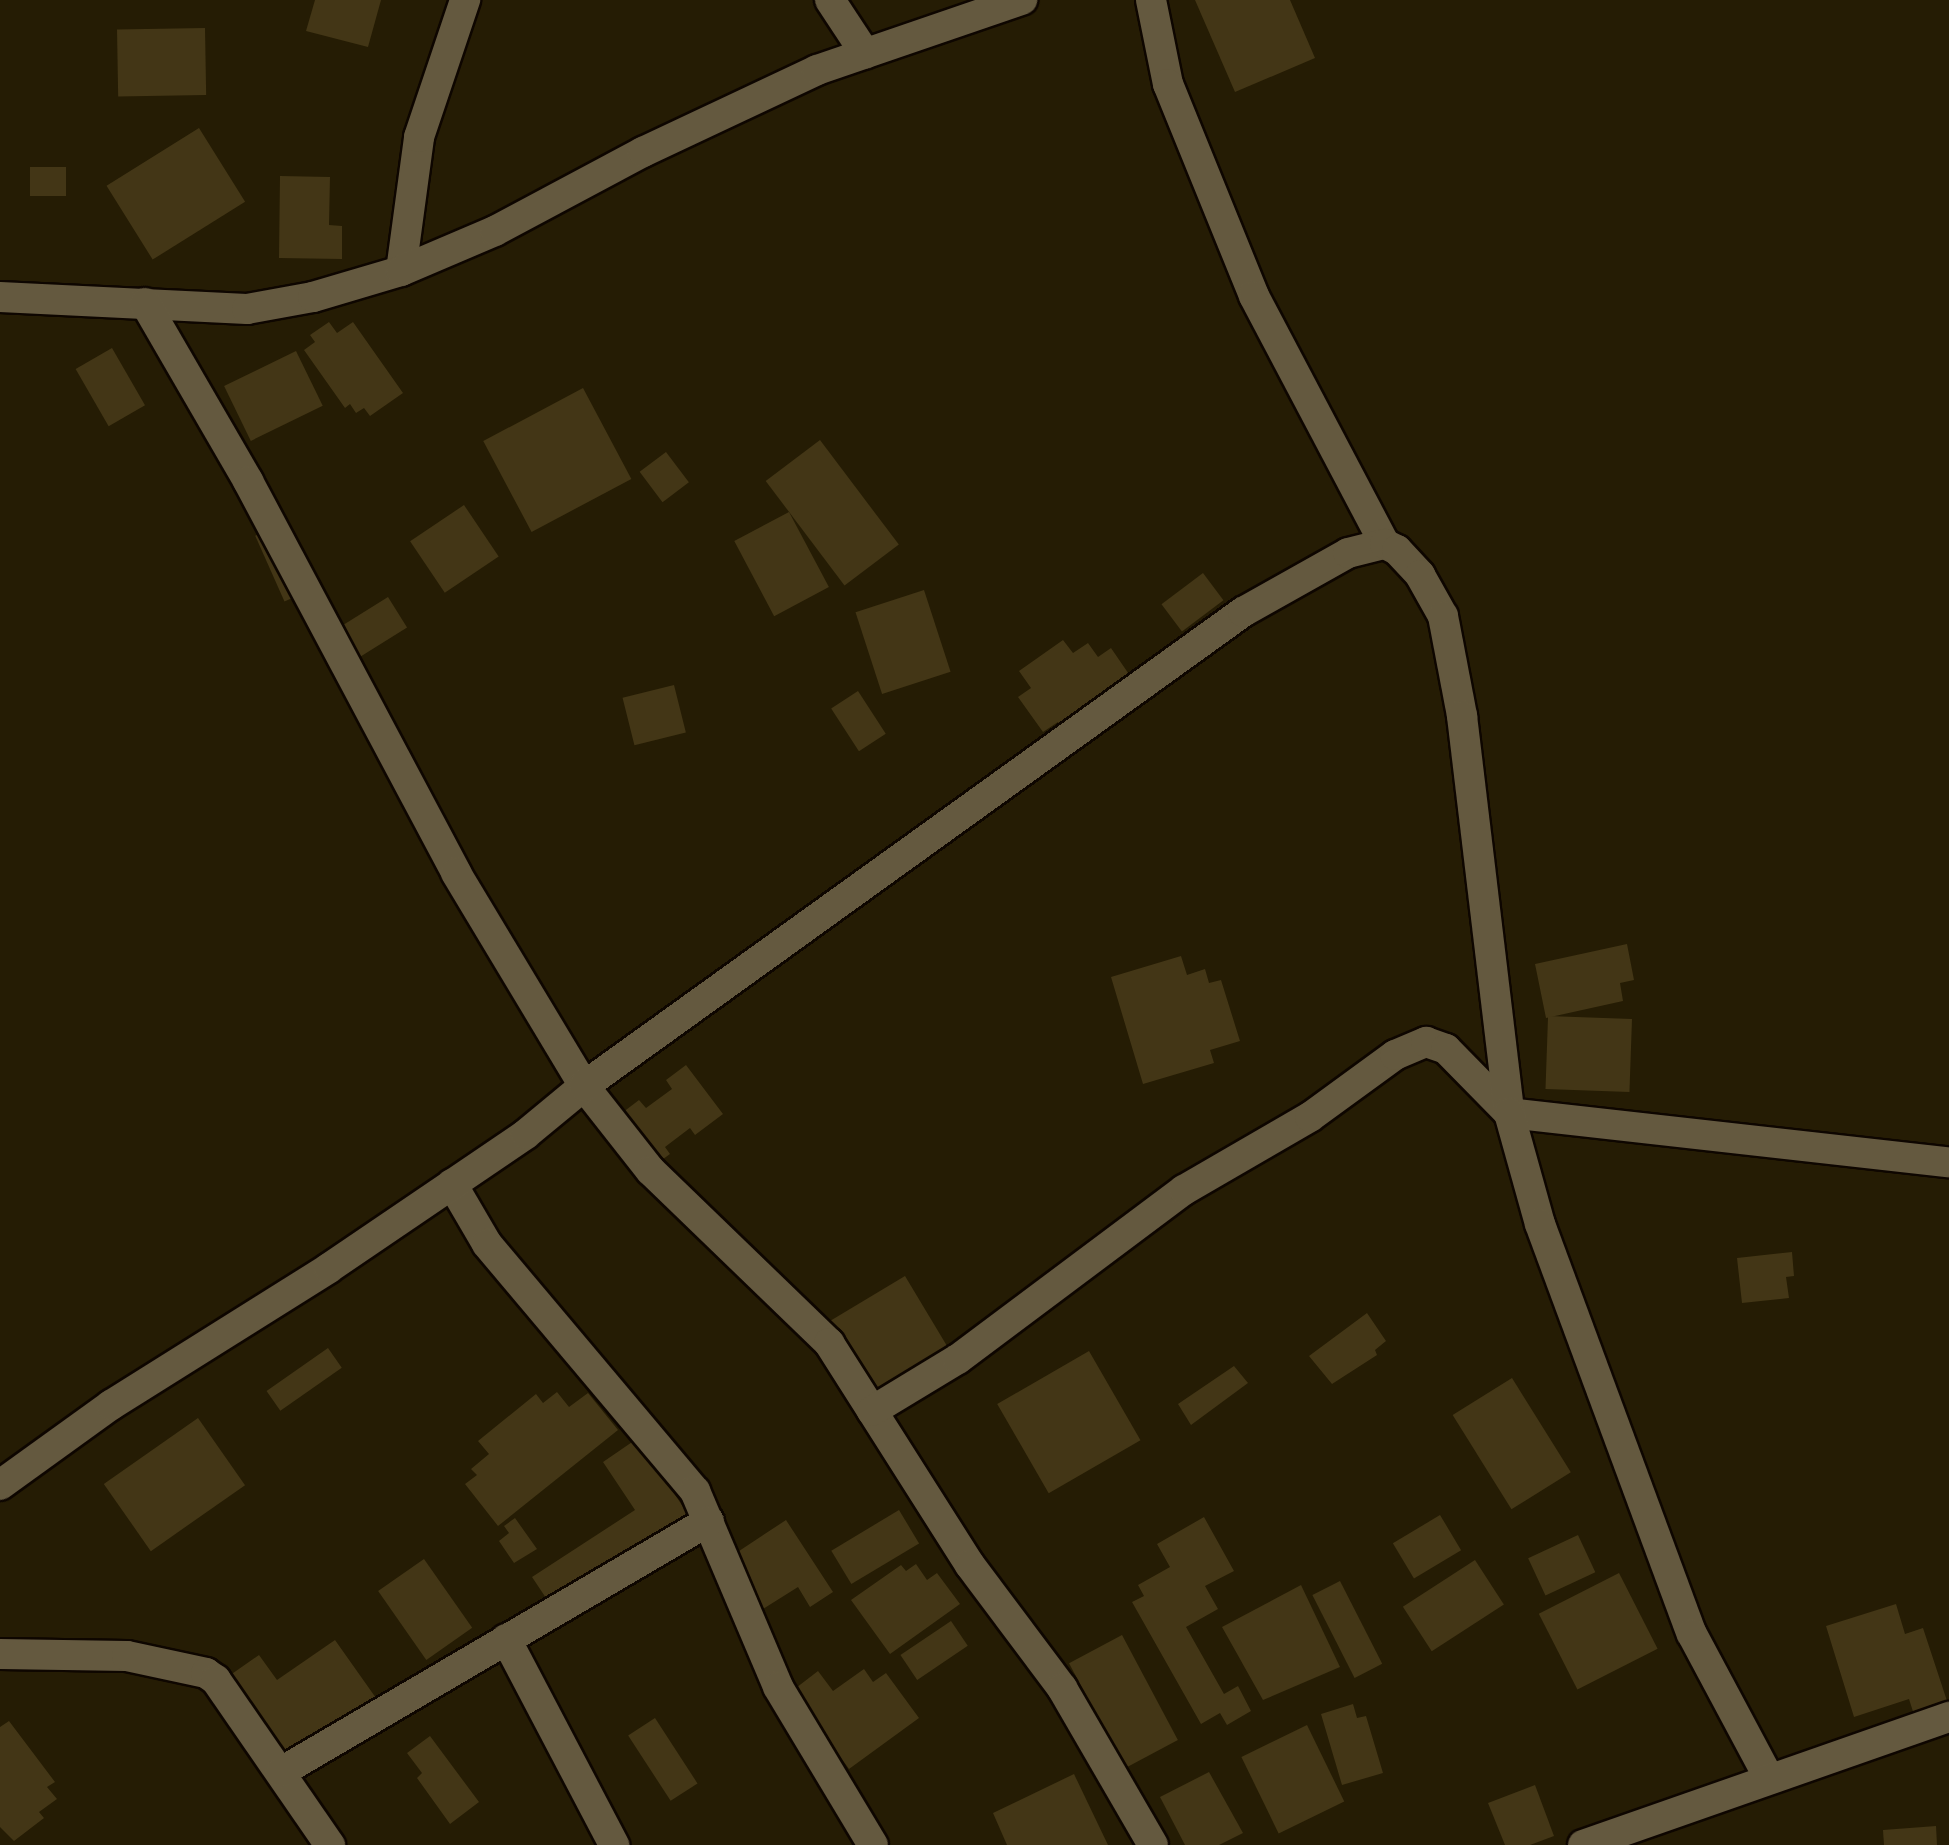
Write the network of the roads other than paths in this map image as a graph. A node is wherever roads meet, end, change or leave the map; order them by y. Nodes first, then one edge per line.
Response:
1 (465, 0) edge
2 (830, 0) edge
3 (1022, 0) edge
4 (1151, 0) edge
5 (865, 53) junction
6 (401, 271) junction
7 (0, 297) edge
8 (146, 303) junction
9 (1385, 544) junction
10 (584, 1086) junction
11 (1509, 1114) junction
12 (1949, 1162) edge
13 (452, 1184) junction
14 (872, 1411) junction
15 (0, 1485) edge
16 (709, 1521) junction
17 (506, 1638) junction
18 (0, 1654) edge
19 (1949, 1717) edge
20 (281, 1772) junction
21 (1769, 1778) junction
22 (330, 1845) edge
23 (614, 1845) edge
24 (872, 1845) edge
25 (1153, 1845) edge
26 (1583, 1845) edge

1 - 6 street
2 - 5 street
3 - 5 street
4 - 9 street
5 - 6 street
6 - 8 street
7 - 8 street
8 - 10 street
9 - 10 street
9 - 11 street
10 - 13 street
10 - 14 street
11 - 12 street
11 - 14 street
11 - 21 street
13 - 15 street
13 - 16 street
14 - 25 street
16 - 17 street
16 - 24 street
17 - 20 street
17 - 23 street
18 - 20 street
19 - 21 street
20 - 22 street
21 - 26 street

